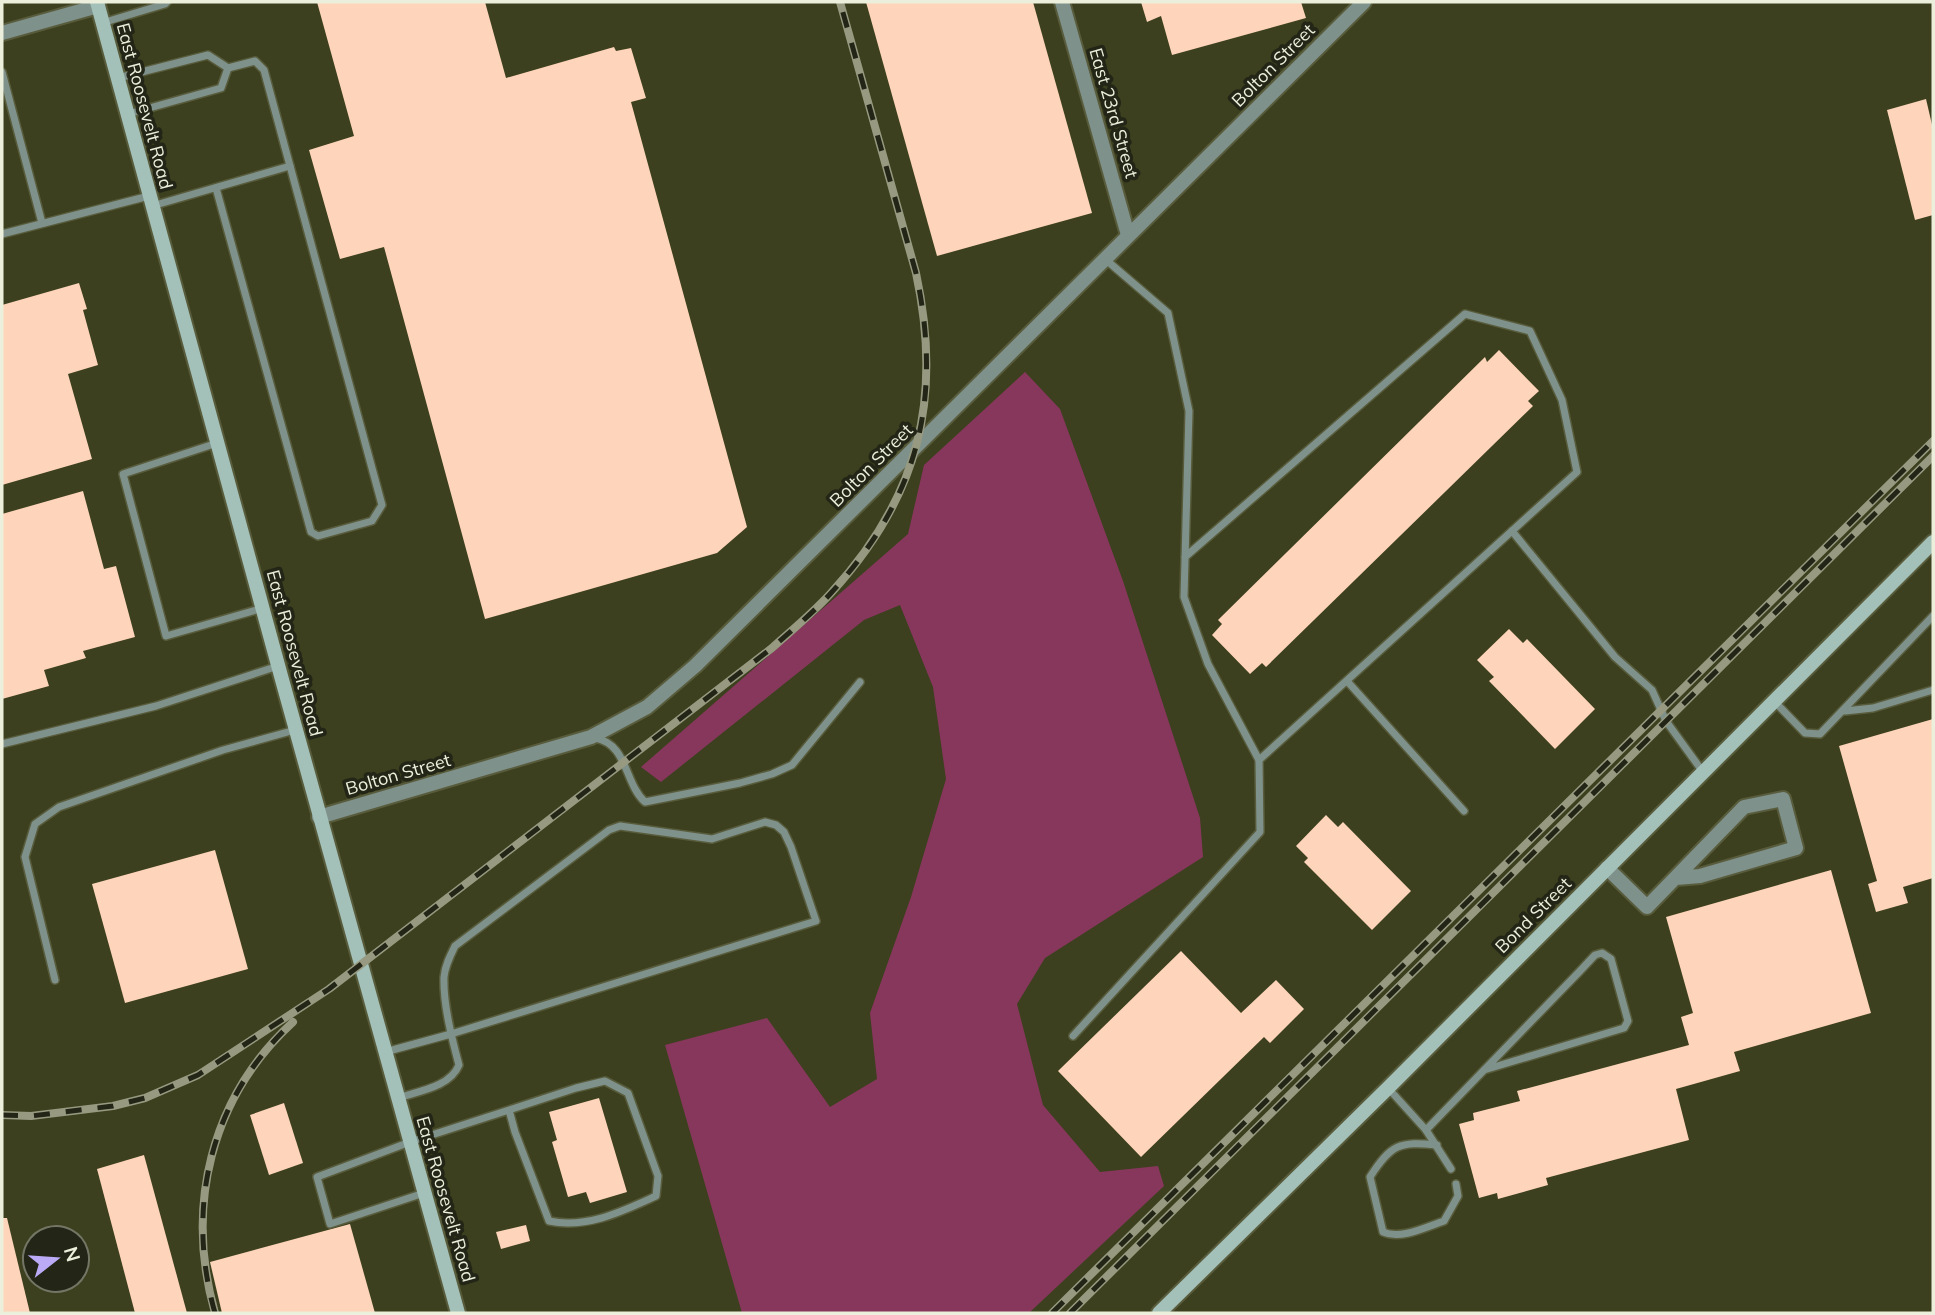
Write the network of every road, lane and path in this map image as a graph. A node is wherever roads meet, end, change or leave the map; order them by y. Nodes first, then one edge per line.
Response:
1 (1062, 2) edge
2 (1364, 2) edge
3 (166, 3) edge
4 (97, 4) edge
5 (102, 23) junction
6 (2, 33) edge
7 (228, 68) junction
8 (2, 72) edge
9 (117, 78) junction
10 (127, 114) junction
11 (290, 166) junction
12 (216, 188) junction
13 (151, 201) junction
14 (42, 223) junction
15 (2, 234) edge
16 (1128, 234) junction
17 (1104, 259) junction
18 (218, 443) junction
19 (1512, 531) junction
20 (1933, 542) edge
21 (1185, 557) junction
22 (263, 608) junction
23 (1933, 616) edge
24 (279, 666) junction
25 (1346, 681) junction
26 (860, 682) dead end
27 (1933, 690) edge
28 (1773, 701) junction
29 (1845, 711) junction
30 (295, 730) junction
31 (591, 737) junction
32 (2, 744) edge
33 (1259, 760) junction
34 (1703, 772) junction
35 (1464, 811) dead end
36 (319, 817) junction
37 (1607, 868) junction
38 (1676, 878) junction
39 (55, 980) dead end
40 (451, 1034) junction
41 (1073, 1036) dead end
42 (385, 1052) junction
43 (1484, 1070) junction
44 (1388, 1088) junction
45 (398, 1098) junction
46 (509, 1111) junction
47 (1426, 1130) junction
48 (410, 1142) junction
49 (1437, 1145) junction
50 (1451, 1169) dead end
51 (1456, 1184) dead end
52 (424, 1193) junction
53 (458, 1313) edge
54 (1159, 1313) edge

1 - 16 street, East 23rd Street
2 - 16 street, Bolton Street
3 - 5 lane
4 - 5 main road, East Roosevelt Road
4 - 6 street
5 - 9 main road, East Roosevelt Road
7 - 9 lane
7 - 10 lane
7 - 11 lane
8 - 14 lane
9 - 10 main road, East Roosevelt Road
10 - 13 main road, East Roosevelt Road
11 - 12 lane
11 - 12 lane
12 - 13 lane
13 - 14 lane
13 - 18 main road, East Roosevelt Road
14 - 15 lane
16 - 17 street, Bolton Street
17 - 21 lane
17 - 31 street, Bolton Street
18 - 22 main road, East Roosevelt Road
18 - 22 lane
19 - 21 lane
19 - 25 lane
19 - 34 lane
20 - 28 main road, Bond Street
21 - 33 lane
22 - 24 main road, East Roosevelt Road
23 - 29 lane
24 - 30 main road, East Roosevelt Road
24 - 32 lane
25 - 33 lane
25 - 35 lane
26 - 31 lane
27 - 29 lane
28 - 29 lane
28 - 34 main road, Bond Street
30 - 36 main road, East Roosevelt Road
30 - 39 lane
31 - 36 street, Bolton Street
33 - 41 lane
34 - 37 main road, Bond Street
36 - 42 main road, East Roosevelt Road
37 - 38 street
37 - 44 main road, Bond Street
38 - 38 street
40 - 40 lane
40 - 42 lane
40 - 45 lane
42 - 45 main road, East Roosevelt Road
43 - 43 lane
43 - 47 lane
44 - 47 lane
44 - 54 main road, Bond Street
45 - 48 main road, East Roosevelt Road
46 - 46 lane
46 - 48 lane
47 - 49 lane
48 - 52 main road, East Roosevelt Road
48 - 52 lane
49 - 50 lane
49 - 51 lane
52 - 53 main road, East Roosevelt Road

